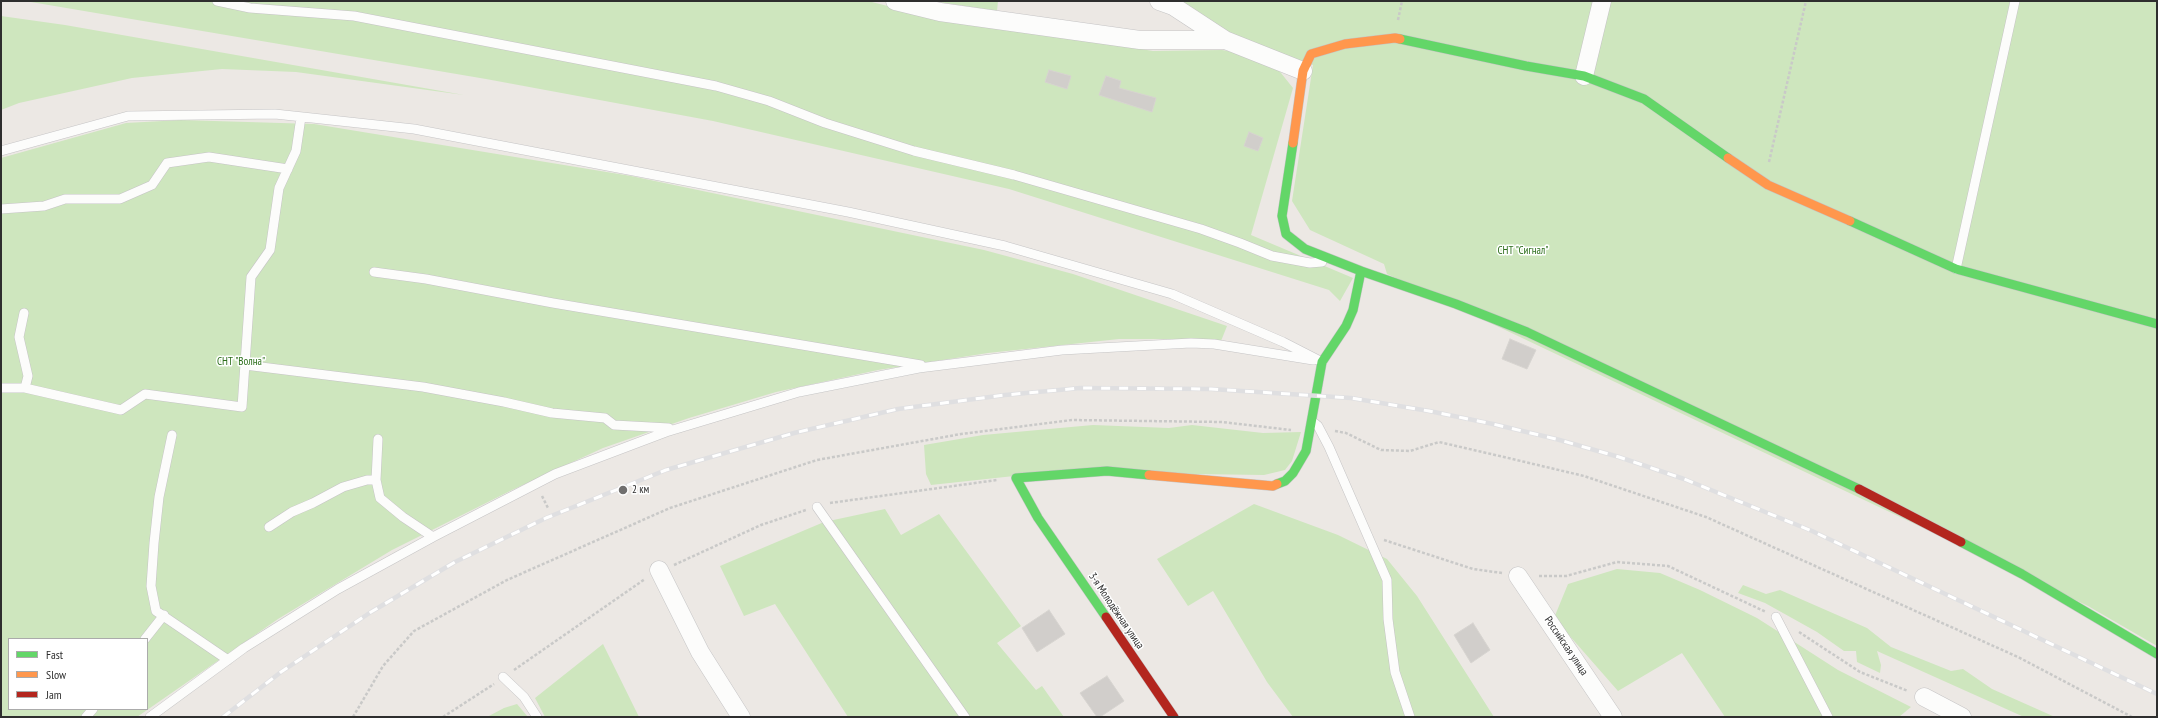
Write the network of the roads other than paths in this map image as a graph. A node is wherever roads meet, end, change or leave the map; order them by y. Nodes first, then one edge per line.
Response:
1 (217, 1) edge
2 (895, 1) edge
3 (1602, 1) edge
4 (2015, 1) edge
5 (1170, 2) edge
6 (1225, 40) junction
7 (1302, 71) junction
8 (1584, 76) junction
9 (301, 117) junction
10 (1, 151) edge
11 (288, 169) junction
12 (1, 209) edge
13 (1335, 261) junction
14 (1956, 269) junction
15 (1361, 271) junction
16 (374, 272) dead end
17 (24, 313) dead end
18 (2157, 324) edge
19 (1322, 362) junction
20 (245, 364) junction
21 (929, 366) junction
22 (1, 388) edge
23 (25, 388) junction
24 (1315, 424) junction
25 (676, 429) junction
26 (172, 435) dead end
27 (378, 439) dead end
28 (376, 480) junction
29 (817, 507) road end
30 (269, 527) dead end
31 (433, 537) junction
32 (659, 570) road end
33 (1518, 576) road end
34 (164, 616) junction
35 (1776, 617) road end
36 (147, 638) edge
37 (2157, 654) edge
38 (228, 660) junction
39 (503, 677) road end
40 (1924, 697) road end
41 (150, 717) edge
42 (536, 717) edge
43 (741, 717) edge
44 (965, 717) edge
45 (1174, 717) edge
46 (1410, 717) edge
47 (1613, 717) edge
48 (1828, 717) edge
49 (1962, 717) edge

1 - 13 lane
2 - 6 street
3 - 8 street
4 - 14 lane
5 - 6 street
6 - 7 street
7 - 8 street
7 - 13 street
8 - 14 street
9 - 10 lane
9 - 11 lane
9 - 19 lane
11 - 12 lane
11 - 20 lane
13 - 15 street
14 - 18 street
15 - 19 street
15 - 37 street
16 - 21 lane
17 - 23 lane
19 - 21 lane
19 - 24 street
20 - 23 lane
20 - 25 lane
21 - 25 lane
22 - 23 lane
24 - 45 street, 3-я Молодёжная улица
24 - 46 lane
25 - 31 lane
26 - 34 lane
27 - 28 lane
28 - 30 lane
28 - 31 lane
29 - 44 lane
31 - 38 lane
32 - 43 street
33 - 47 street, Российская улица
34 - 36 lane
34 - 38 lane
35 - 48 lane
38 - 41 lane
39 - 42 lane
40 - 49 street

